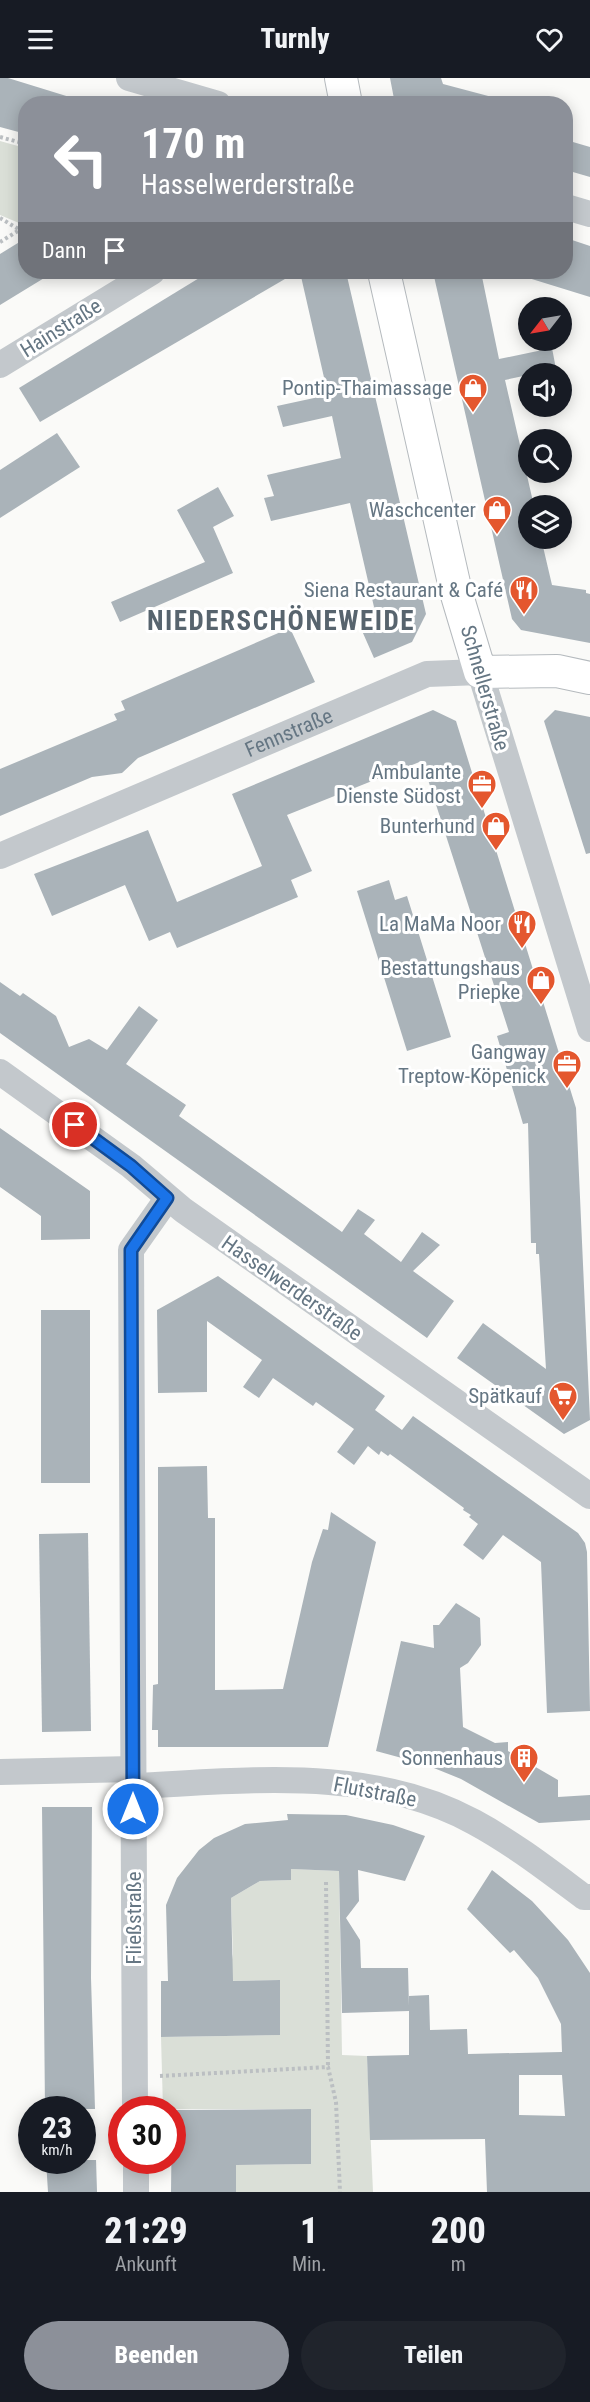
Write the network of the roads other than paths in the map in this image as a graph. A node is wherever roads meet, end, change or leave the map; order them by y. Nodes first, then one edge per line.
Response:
1 (129, 78) edge
2 (341, 78) edge
3 (191, 96) edge
4 (344, 96) edge
5 (573, 209) edge
6 (590, 214) edge
7 (141, 279) edge
8 (386, 279) edge
9 (0, 365) edge
10 (480, 672) junction
11 (590, 678) edge
12 (0, 856) edge
13 (590, 1029) edge
14 (0, 1072) edge
15 (167, 1198) junction
16 (590, 1496) edge
17 (0, 1772) edge
18 (133, 1778) junction
19 (590, 1897) edge
20 (135, 2096) edge
21 (136, 2174) edge
22 (136, 2192) edge

1 - 3 street
2 - 4 main road
5 - 6 street
7 - 9 street, Hainstraße
8 - 10 main road, Schnellerstraße
10 - 11 main road, Fennstraße
10 - 12 street, Fennstraße
10 - 13 street, Schnellerstraße
14 - 15 street, Hasselwerderstraße
15 - 16 street, Hasselwerderstraße
15 - 18 street, Fließstraße
17 - 18 street, Flutstraße
18 - 19 street, Flutstraße
18 - 20 street, Fließstraße
21 - 22 street

